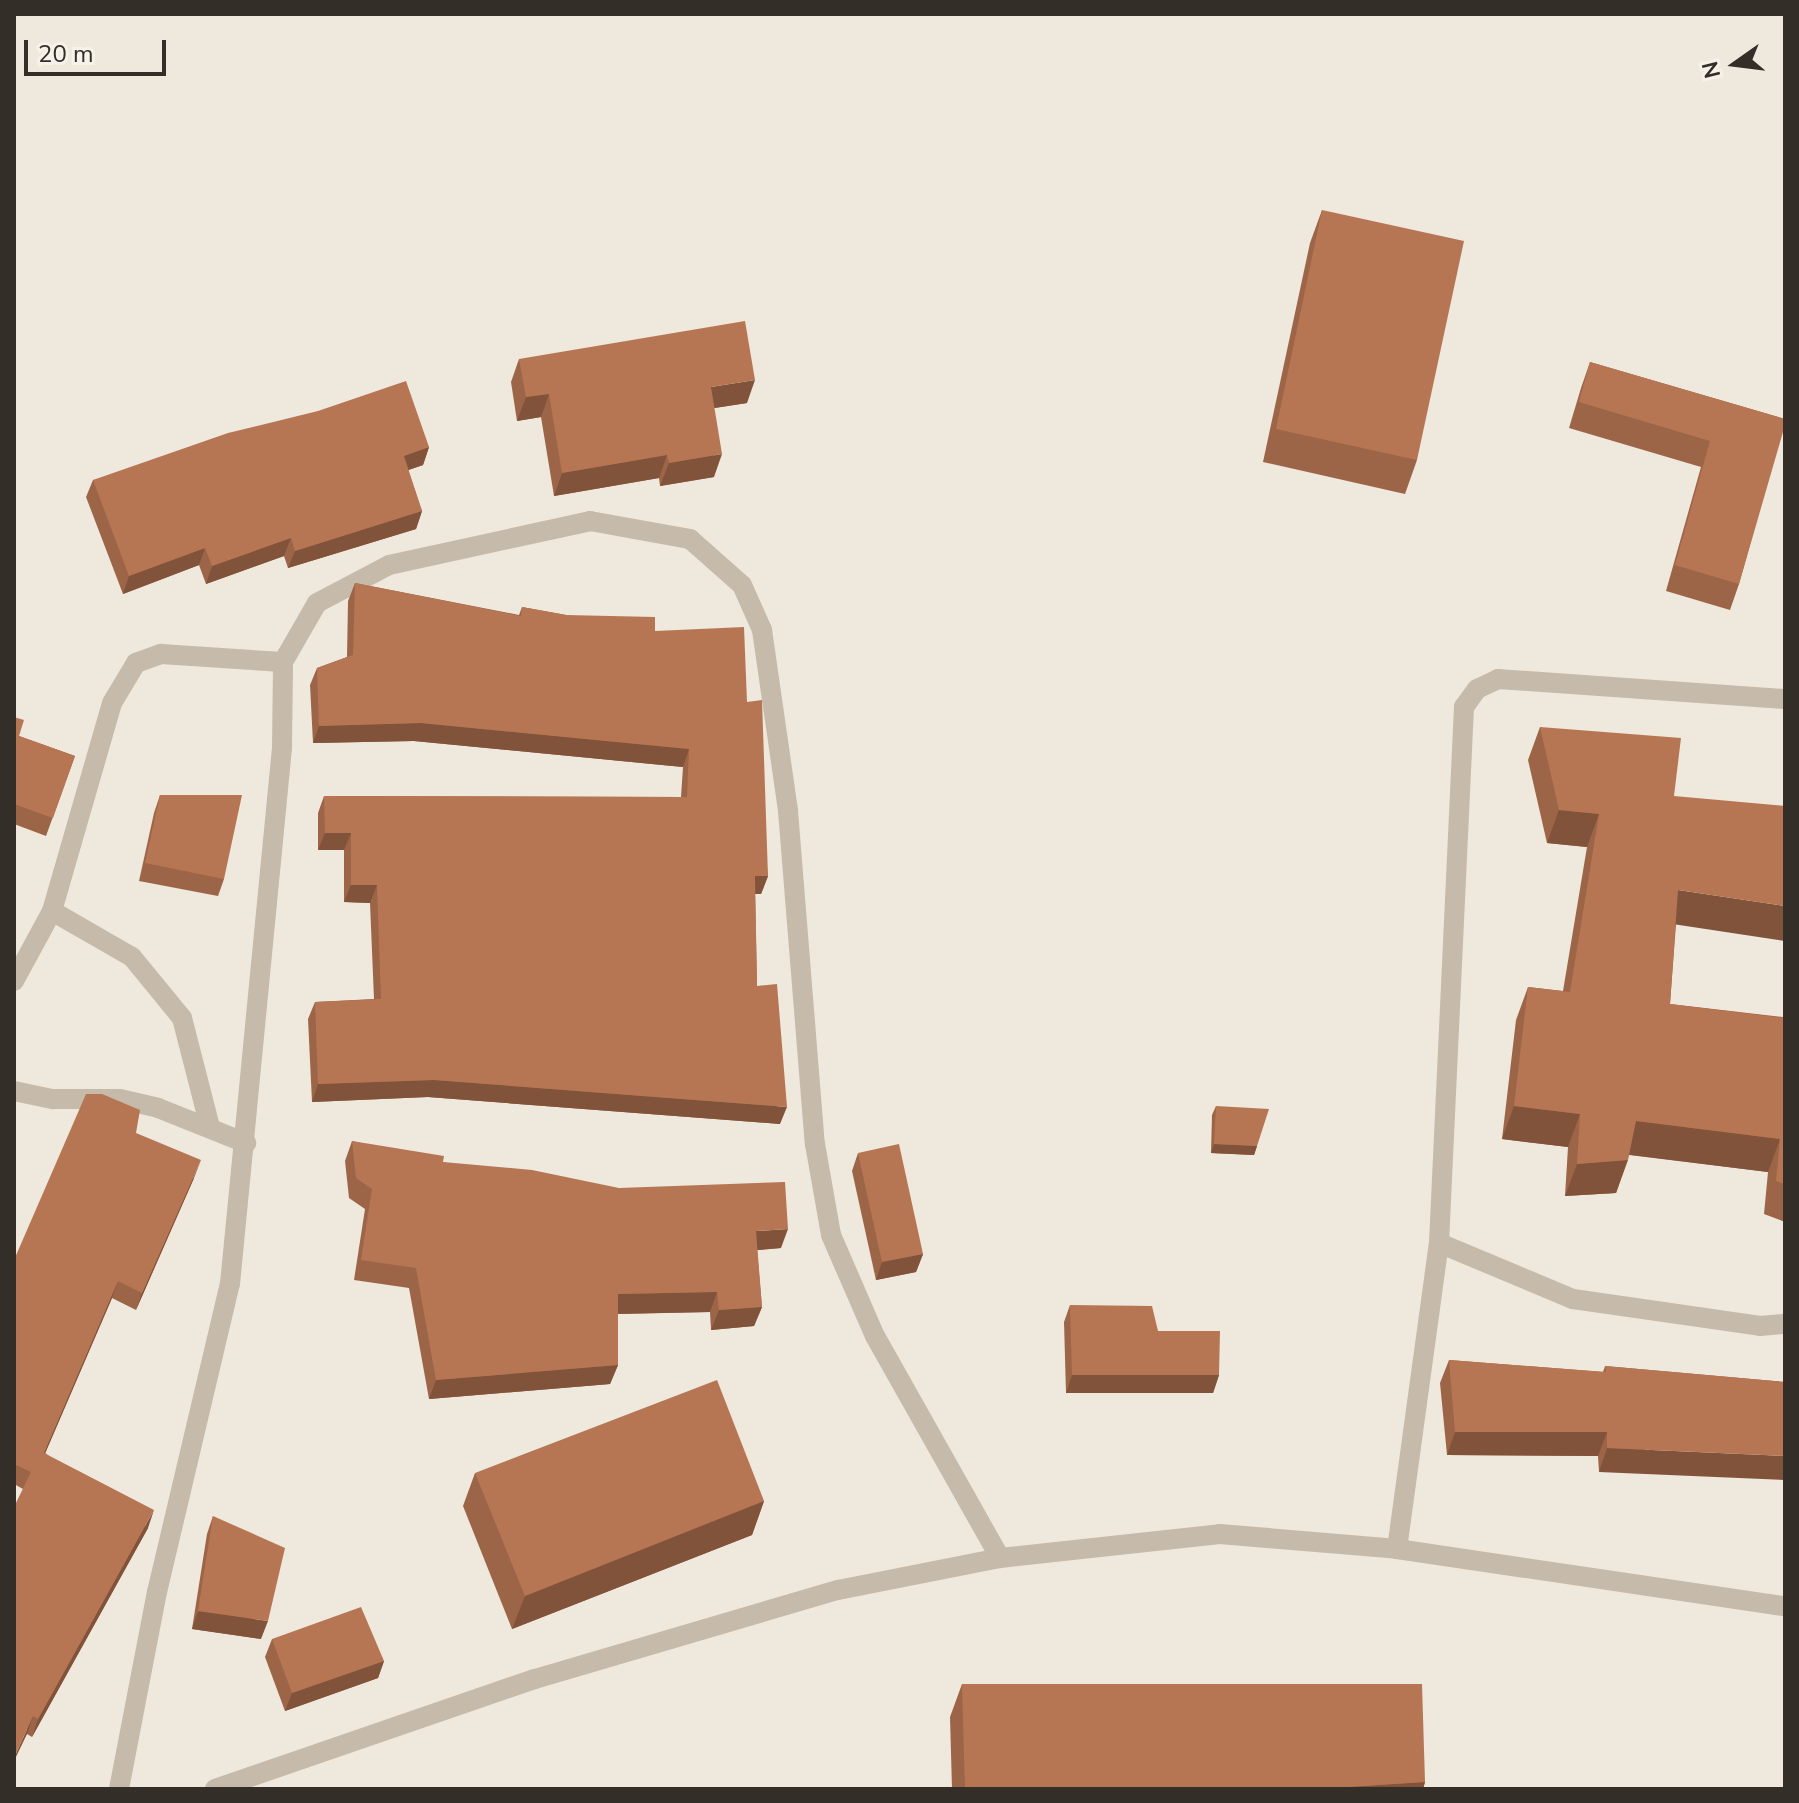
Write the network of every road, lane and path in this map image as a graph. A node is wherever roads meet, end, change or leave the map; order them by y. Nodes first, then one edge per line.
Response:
1 (283, 662) junction
2 (1785, 699) edge
3 (52, 911) junction
4 (14, 981) edge
5 (14, 1091) edge
6 (210, 1127) junction
7 (246, 1143) junction
8 (1439, 1243) junction
9 (1785, 1324) edge
10 (1397, 1549) junction
11 (1000, 1558) junction
12 (1785, 1606) edge
13 (119, 1789) edge
14 (215, 1789) edge

1 - 3 street
1 - 7 street
1 - 11 street
2 - 8 street
3 - 4 street
3 - 6 street
5 - 6 street
6 - 7 street
7 - 13 street
8 - 9 street
8 - 10 street
10 - 11 street
10 - 12 street
11 - 14 street

